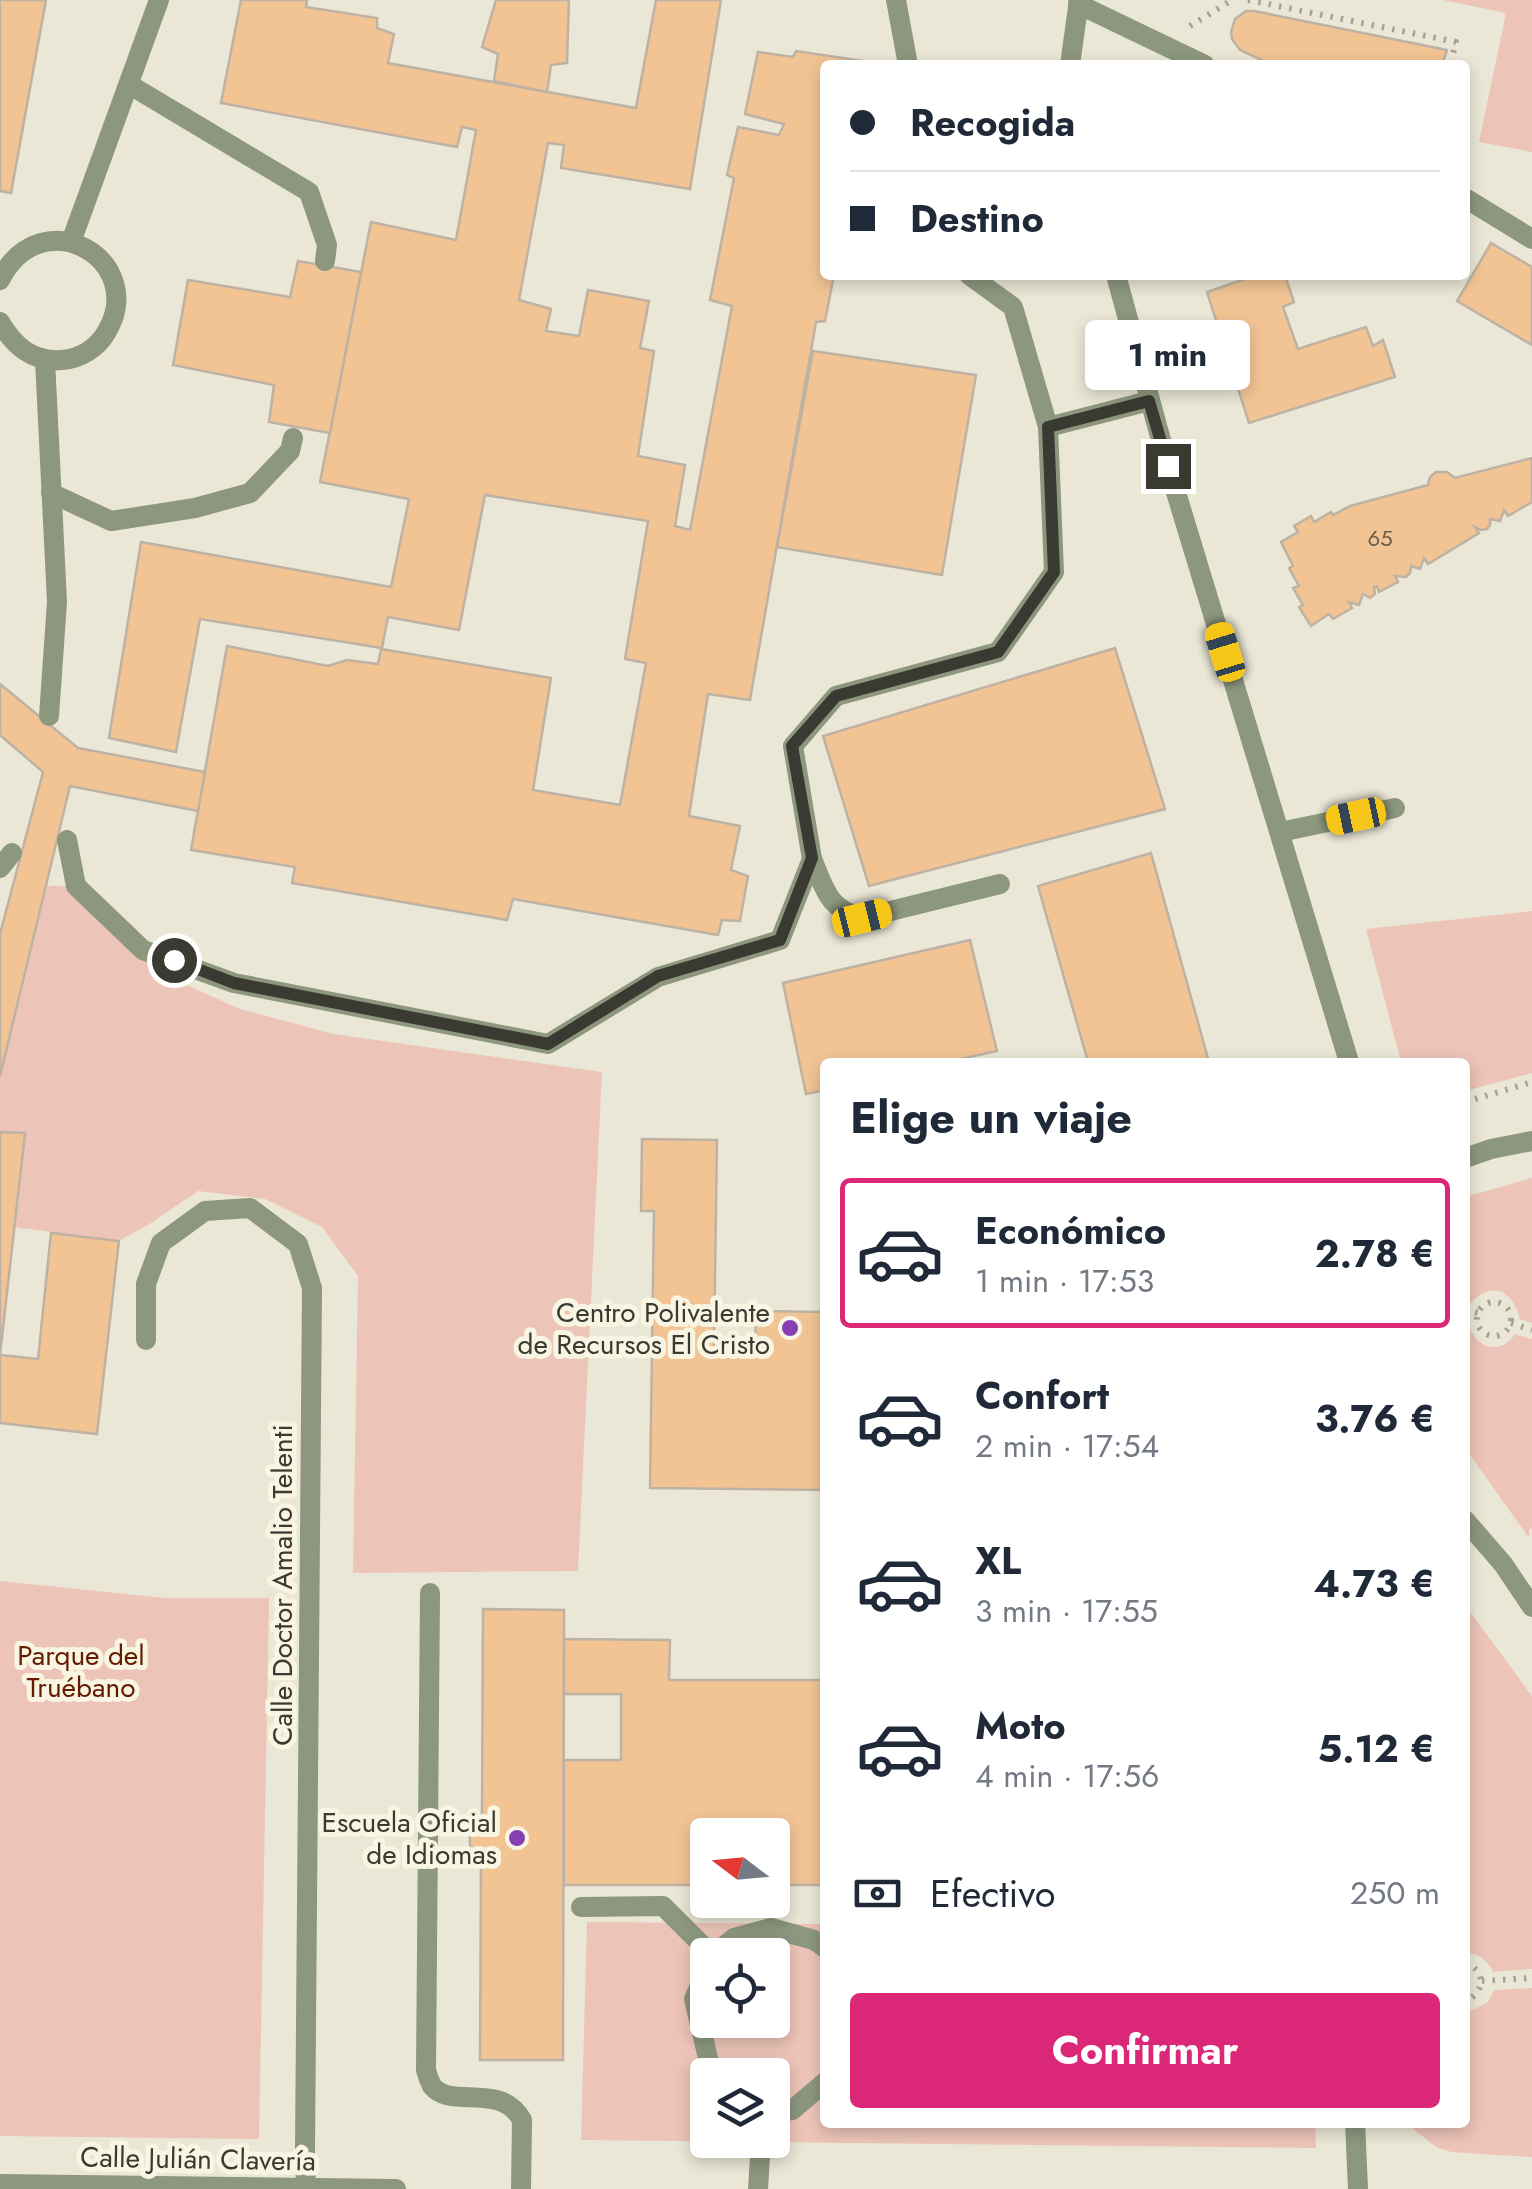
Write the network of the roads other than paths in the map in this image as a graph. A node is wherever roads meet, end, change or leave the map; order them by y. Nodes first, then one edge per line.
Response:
1 (159, 0) edge
2 (896, 0) edge
3 (1079, 2) edge
4 (907, 60) edge
5 (1071, 60) edge
6 (1194, 60) edge
7 (130, 84) junction
8 (1470, 201) edge
9 (1532, 239) edge
10 (71, 242) junction
11 (324, 261) dead end
12 (0, 280) edge
13 (976, 280) edge
14 (1117, 280) edge
15 (0, 322) edge
16 (44, 360) junction
17 (1149, 401) junction
18 (1048, 427) junction
19 (293, 438) dead end
20 (51, 493) junction
21 (48, 716) dead end
22 (1395, 808) dead end
23 (1280, 832) junction
24 (67, 840) dead end
25 (812, 858) junction
26 (1000, 884) dead end
27 (1348, 1058) edge
28 (1532, 1141) edge
29 (1470, 1156) edge
30 (146, 1340) dead end
31 (1470, 1526) edge
32 (430, 1593) dead end
33 (1532, 1607) edge
34 (580, 1907) dead end
35 (695, 1938) edge
36 (734, 1938) edge
37 (820, 1944) edge
38 (820, 2086) edge
39 (790, 2110) edge
40 (1355, 2128) edge
41 (760, 2158) edge
42 (0, 2184) edge
43 (156, 2188) edge
44 (306, 2188) edge
45 (396, 2189) edge
46 (521, 2189) edge
47 (758, 2189) edge
48 (1358, 2189) edge

1 - 7 street
2 - 4 street
3 - 5 street
3 - 6 street
7 - 10 street
7 - 11 street
8 - 9 street
10 - 12 street
10 - 16 street
13 - 18 street
14 - 17 street
15 - 16 street
16 - 20 street
17 - 18 street
17 - 23 street
18 - 25 street
19 - 20 street
20 - 21 street
22 - 23 street
23 - 27 street
24 - 25 street
25 - 26 street
28 - 29 street
30 - 44 street, Calle Doctor Amalio Telenti
31 - 33 street
32 - 46 street
34 - 35 street
36 - 37 street
38 - 39 street
40 - 48 street
41 - 47 street
42 - 43 street, Calle Julián Clavería
43 - 44 street, Calle Julián Clavería
44 - 45 street, Calle Julián Clavería

